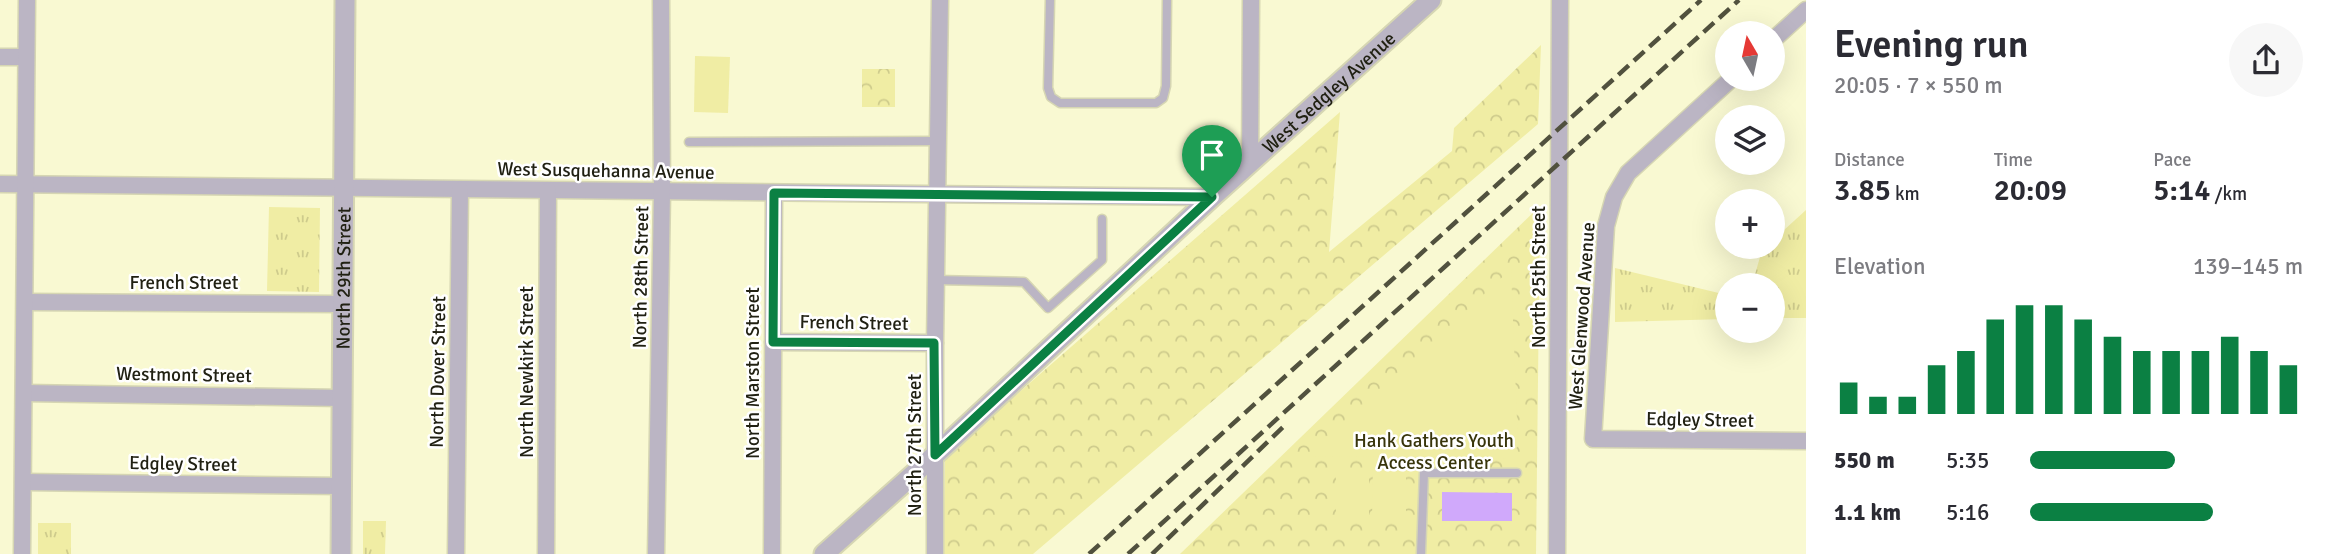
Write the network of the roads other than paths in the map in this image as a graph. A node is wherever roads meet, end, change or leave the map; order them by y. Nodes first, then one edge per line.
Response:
1 (27, 0) edge
2 (345, 0) edge
3 (661, 0) edge
4 (940, 0) edge
5 (1050, 0) edge
6 (1167, 0) edge
7 (1251, 0) edge
8 (1431, 0) edge
9 (1560, 0) edge
10 (1806, 10) edge
11 (1785, 29) edge
12 (0, 57) edge
13 (26, 57) junction
14 (1718, 91) edge
15 (939, 141) junction
16 (689, 142) dead end
17 (1250, 164) junction
18 (0, 184) edge
19 (26, 184) junction
20 (344, 187) junction
21 (460, 190) junction
22 (548, 191) junction
23 (662, 192) junction
24 (774, 193) junction
25 (938, 195) junction
26 (1212, 197) junction
27 (1102, 219) dead end
28 (936, 280) junction
29 (25, 302) junction
30 (343, 304) junction
31 (773, 342) junction
32 (934, 343) junction
33 (25, 393) junction
34 (342, 398) junction
35 (1593, 439) joint
36 (1806, 441) edge
37 (935, 455) junction
38 (1517, 472) dead end
39 (24, 482) junction
40 (341, 486) junction
41 (22, 554) edge
42 (341, 554) edge
43 (456, 554) edge
44 (546, 554) edge
45 (656, 554) edge
46 (772, 554) edge
47 (824, 554) edge
48 (935, 554) edge
49 (1421, 554) edge
50 (1557, 554) edge

1 - 13 street
2 - 20 street, North 29th Street
3 - 23 street, North 28th Street
4 - 15 street, North 27th Street
5 - 6 lane
7 - 17 street
8 - 17 street, West Sedgley Avenue
9 - 50 street, North 25th Street
10 - 11 street
12 - 13 street
13 - 19 street
14 - 35 street, West Glenwood Avenue
15 - 16 lane
15 - 25 street, North 27th Street
17 - 26 street, West Sedgley Avenue
18 - 19 street, West Susquehanna Avenue
19 - 20 street, West Susquehanna Avenue
19 - 29 street
20 - 21 street, West Susquehanna Avenue
20 - 30 street, North 29th Street
21 - 22 street, West Susquehanna Avenue
21 - 43 street, North Dover Street
22 - 23 street, West Susquehanna Avenue
22 - 44 street, North Newkirk Street
23 - 24 street, West Susquehanna Avenue
23 - 45 street, North 28th Street
24 - 25 street, West Susquehanna Avenue
24 - 31 street, North Marston Street
25 - 26 street, West Susquehanna Avenue
25 - 28 street, North 27th Street
26 - 37 street, West Sedgley Avenue
27 - 28 lane
28 - 32 street, North 27th Street
29 - 30 street, French Street
29 - 33 street
30 - 34 street, North 29th Street
31 - 32 street, French Street
31 - 46 street, North Marston Street
32 - 37 street, North 27th Street
33 - 34 street, Westmont Street
33 - 39 street
34 - 40 street, North 29th Street
35 - 36 street, Edgley Street
37 - 47 street, West Sedgley Avenue
37 - 48 street, North 27th Street
38 - 49 lane
39 - 40 street, Edgley Street
39 - 41 street
40 - 42 street, North 29th Street

